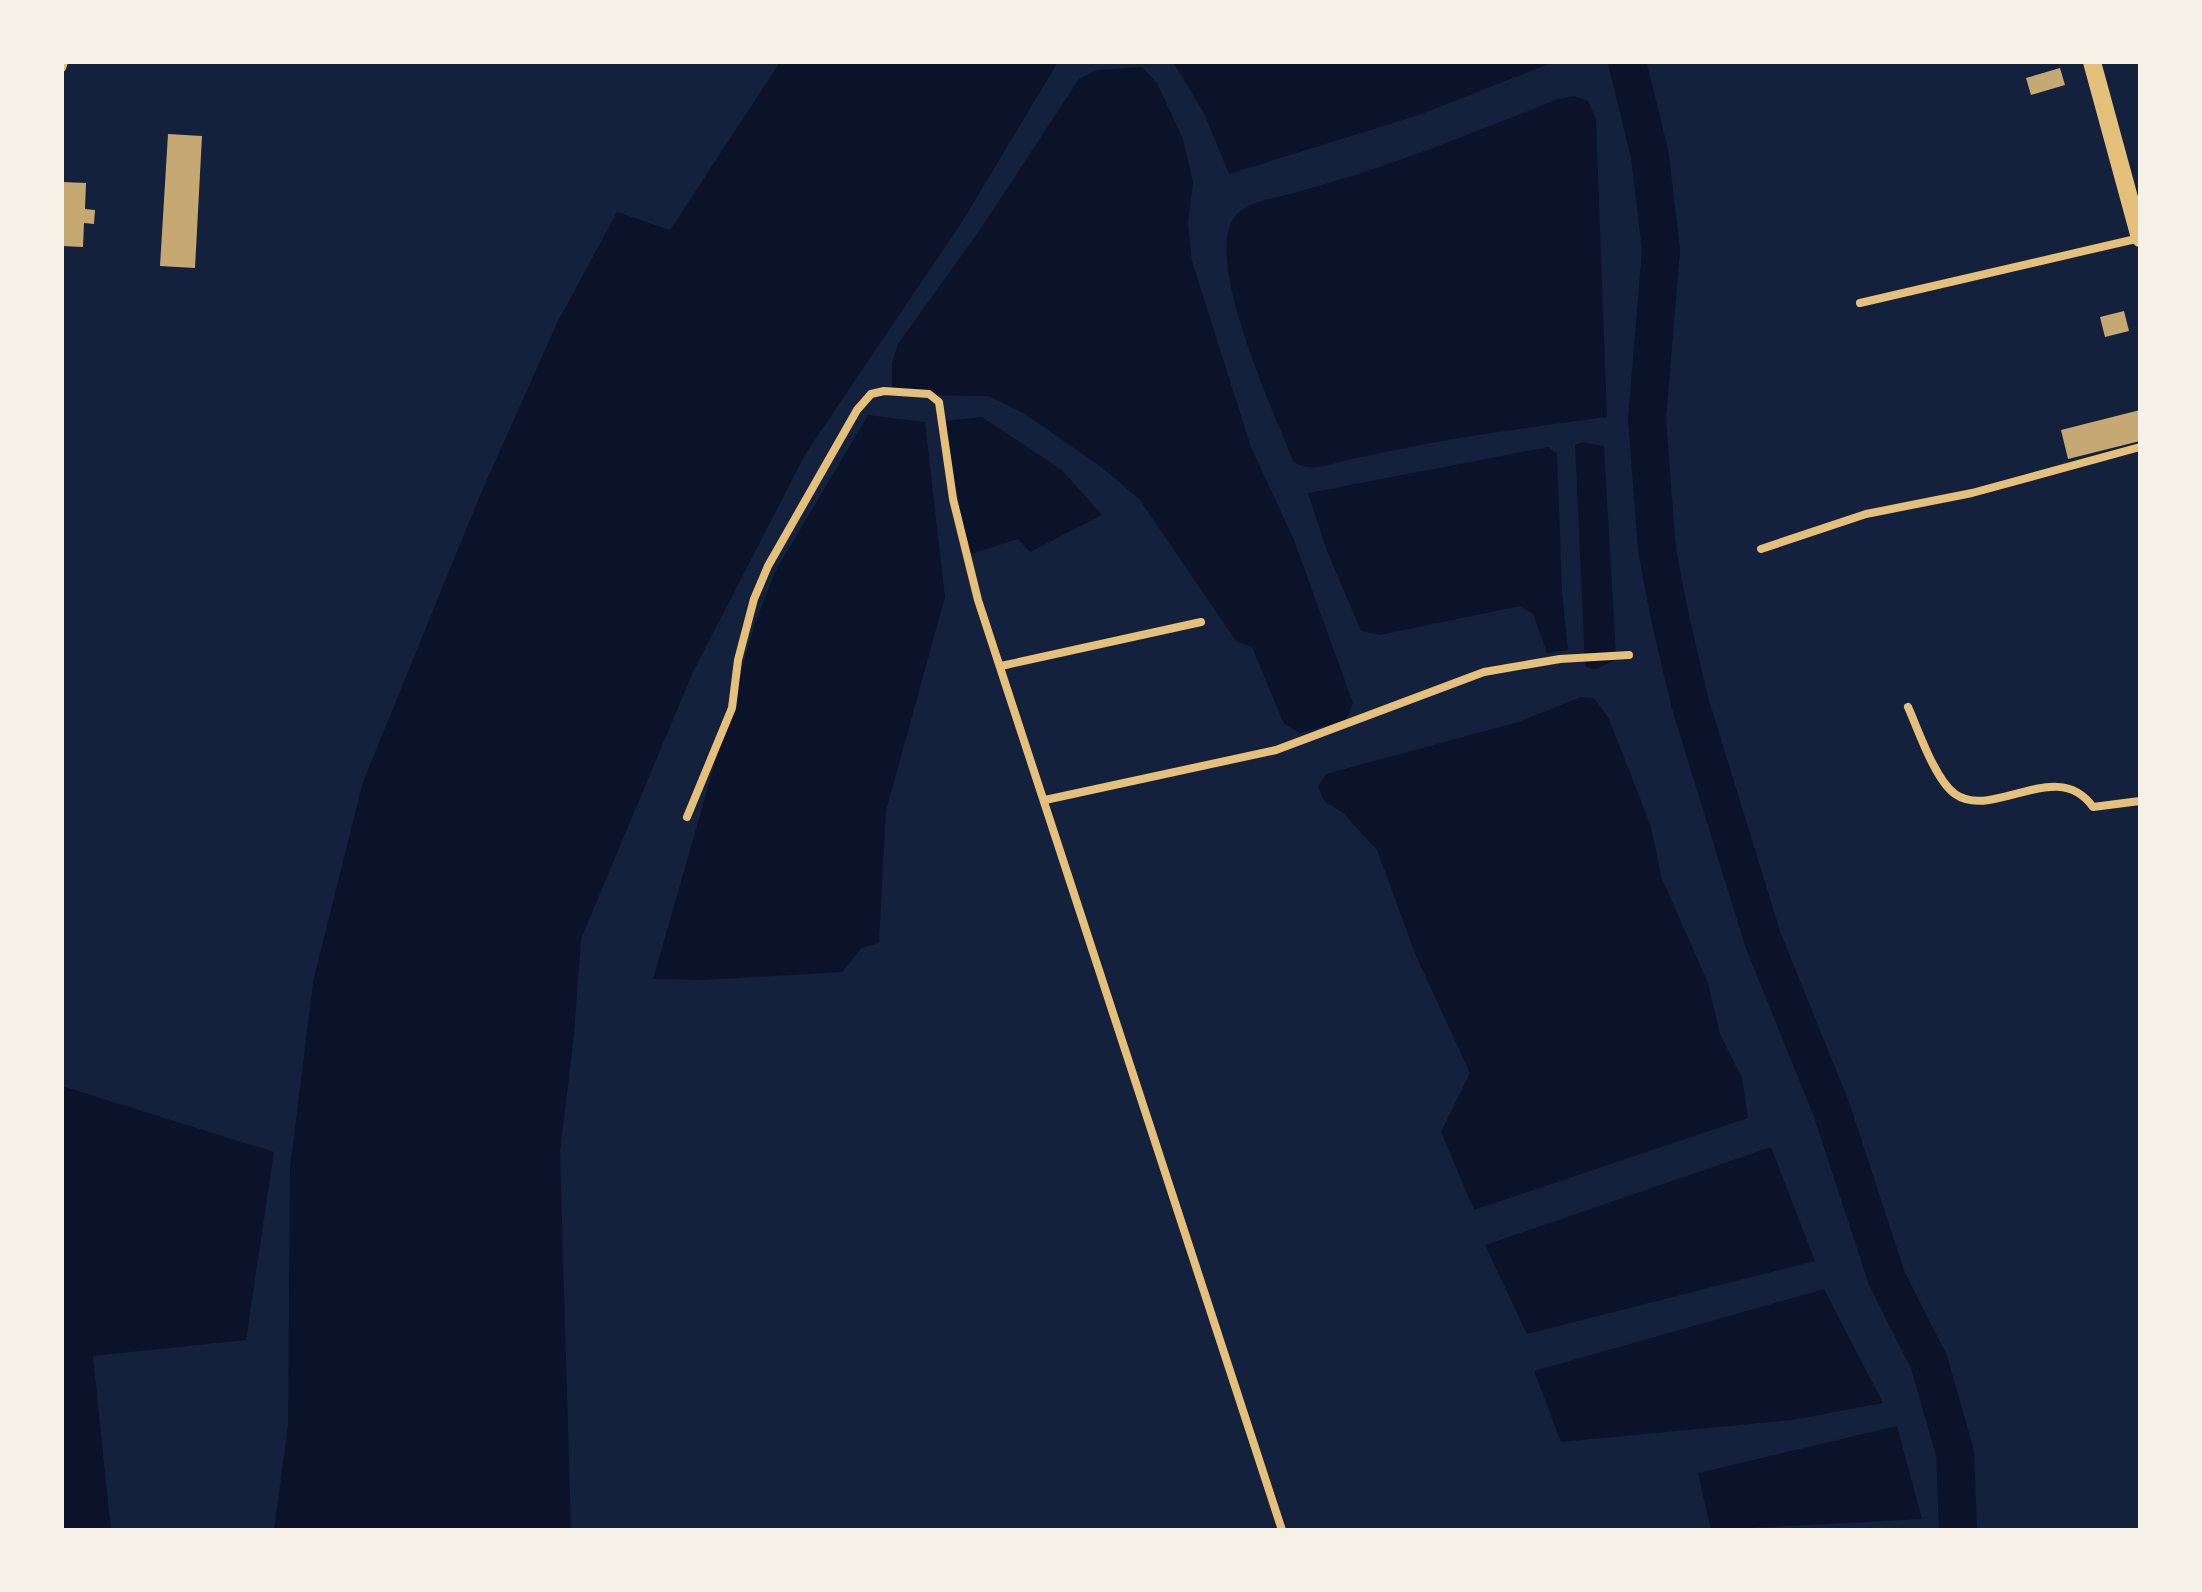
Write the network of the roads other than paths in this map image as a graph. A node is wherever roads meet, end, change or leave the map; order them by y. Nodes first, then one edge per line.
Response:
1 (64, 62) edge
2 (2092, 62) edge
3 (62, 68) edge
4 (2140, 238) edge
5 (1860, 303) dead end
6 (2140, 447) edge
7 (1761, 549) dead end
8 (1201, 622) dead end
9 (1629, 655) dead end
10 (1001, 666) junction
11 (1908, 707) dead end
12 (1045, 800) junction
13 (2140, 801) edge
14 (687, 817) dead end
15 (1282, 1530) edge

1 - 3 street
2 - 4 highway
4 - 5 street
6 - 7 street
8 - 10 street
9 - 12 street
10 - 12 street
10 - 14 street
11 - 13 street
12 - 15 street

